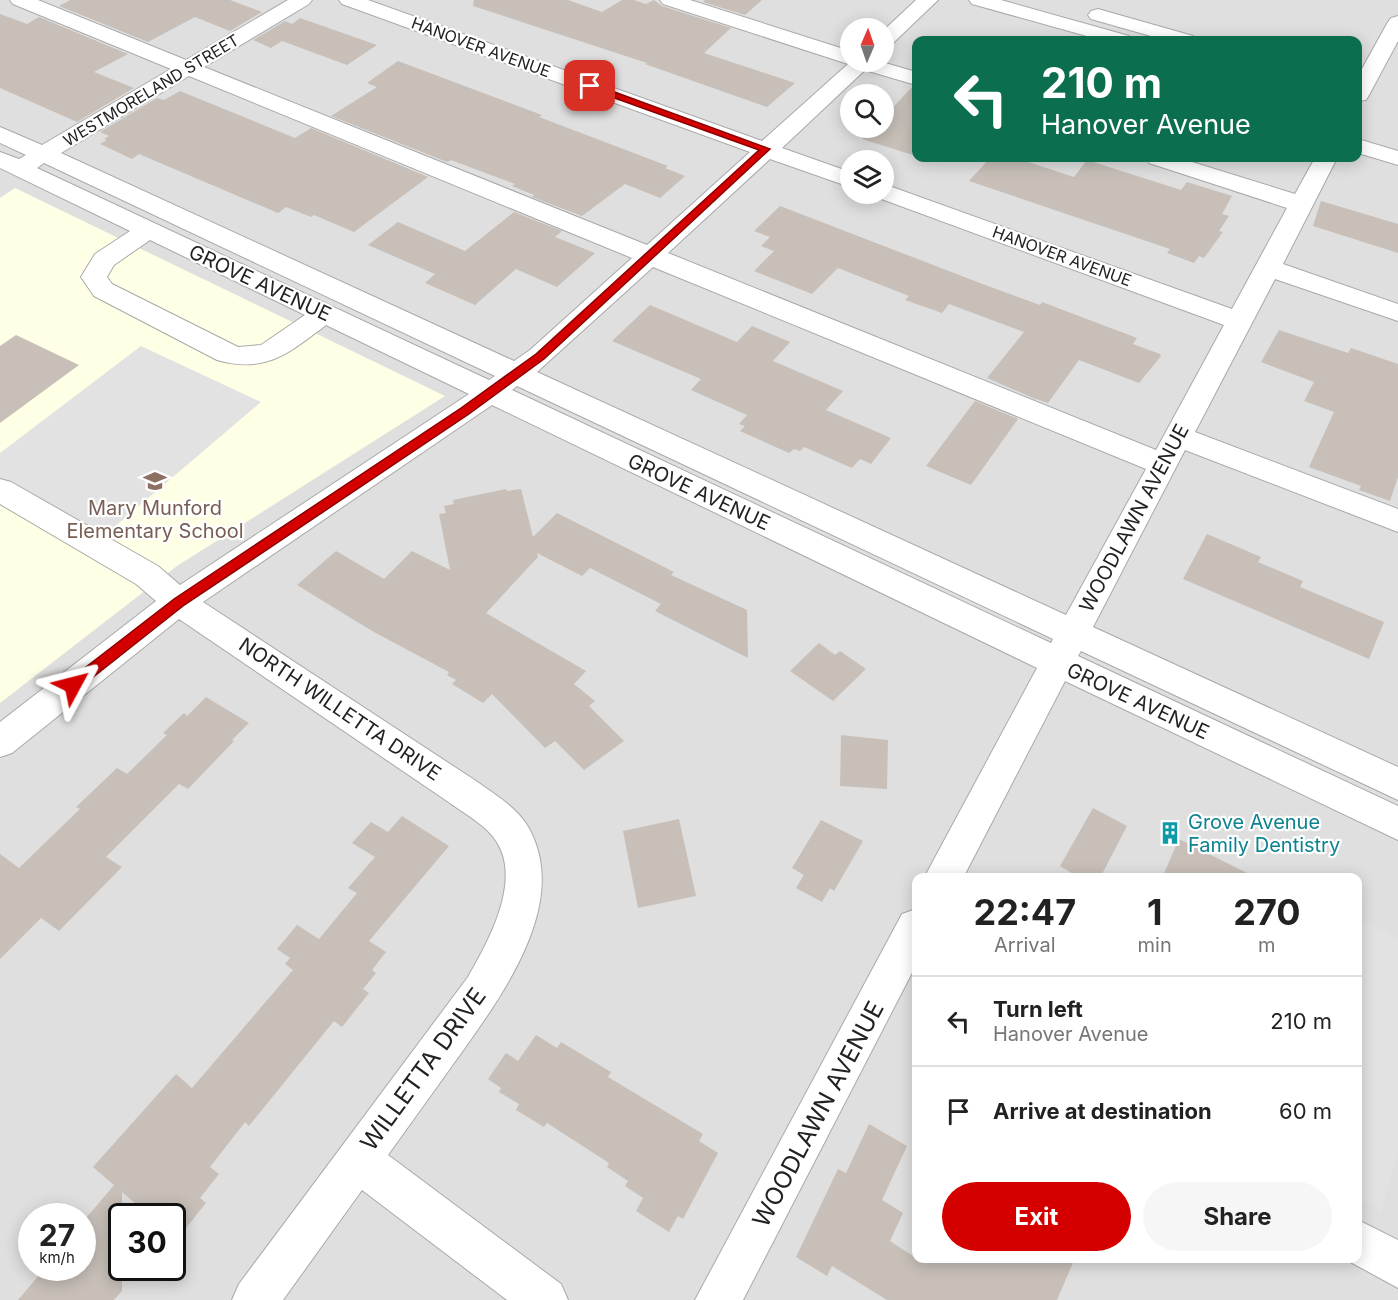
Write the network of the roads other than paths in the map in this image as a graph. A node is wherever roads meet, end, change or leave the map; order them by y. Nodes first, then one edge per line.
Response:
1 (20, 0) edge
2 (302, 0) edge
3 (349, 0) edge
4 (670, 0) edge
5 (928, 0) edge
6 (979, 0) edge
7 (1045, 0) edge
8 (1396, 30) edge
9 (894, 32) edge
10 (1108, 36) edge
11 (1172, 36) edge
12 (840, 55) edge
13 (188, 68) junction
14 (851, 72) edge
15 (894, 72) edge
16 (912, 78) edge
17 (1362, 85) edge
18 (0, 134) edge
19 (1362, 147) edge
20 (766, 149) junction
21 (1398, 158) edge
22 (1169, 162) edge
23 (1324, 162) edge
24 (16, 166) edge
25 (840, 176) edge
26 (894, 196) edge
27 (1301, 204) junction
28 (148, 230) junction
29 (650, 255) junction
30 (1268, 267) junction
31 (324, 313) junction
32 (1398, 313) edge
33 (1240, 321) junction
34 (515, 375) junction
35 (490, 393) junction
36 (1178, 436) junction
37 (1163, 464) junction
38 (0, 490) edge
39 (1398, 521) edge
40 (178, 602) junction
41 (1073, 633) junction
42 (1057, 663) junction
43 (0, 742) edge
44 (1398, 784) edge
45 (498, 820) joint
46 (1398, 824) edge
47 (946, 873) edge
48 (912, 945) edge
49 (905, 977) edge
50 (357, 1159) junction
51 (1362, 1244) edge
52 (1398, 1266) edge
53 (255, 1300) edge
54 (545, 1300) edge
55 (718, 1300) edge

1 - 13 street
2 - 13 street, WESTMORELAND STREET
3 - 20 street, HANOVER AVENUE
4 - 12 street
5 - 9 street
6 - 10 street
7 - 11 street
8 - 17 street
13 - 24 street, WESTMORELAND STREET
13 - 29 street
14 - 20 street
15 - 16 street
18 - 24 street, GROVE AVENUE
19 - 21 street
20 - 25 street, HANOVER AVENUE
20 - 29 street
22 - 27 street
23 - 27 street, WOODLAWN AVENUE
24 - 28 street, GROVE AVENUE
24 - 34 street, GROVE AVENUE
26 - 33 street, HANOVER AVENUE
27 - 30 street, WOODLAWN AVENUE
28 - 31 street, GROVE AVENUE
28 - 31 street
29 - 34 street
29 - 37 street
30 - 32 street
30 - 33 street, WOODLAWN AVENUE
31 - 35 street, GROVE AVENUE
33 - 36 street, WOODLAWN AVENUE
34 - 35 street
34 - 41 street, GROVE AVENUE
35 - 40 street
35 - 42 street, GROVE AVENUE
36 - 37 street, WOODLAWN AVENUE
36 - 39 street
37 - 41 street, WOODLAWN AVENUE
38 - 40 street, NORTH WILLETTA DRIVE
40 - 43 street
40 - 45 street, NORTH WILLETTA DRIVE
41 - 42 street, WOODLAWN AVENUE
41 - 44 street, GROVE AVENUE
42 - 46 street, GROVE AVENUE
42 - 47 street, WOODLAWN AVENUE
45 - 50 street, WILLETTA DRIVE
48 - 49 street, WOODLAWN AVENUE
49 - 55 street, WOODLAWN AVENUE
50 - 53 street, WILLETTA DRIVE
50 - 54 street
51 - 52 street

